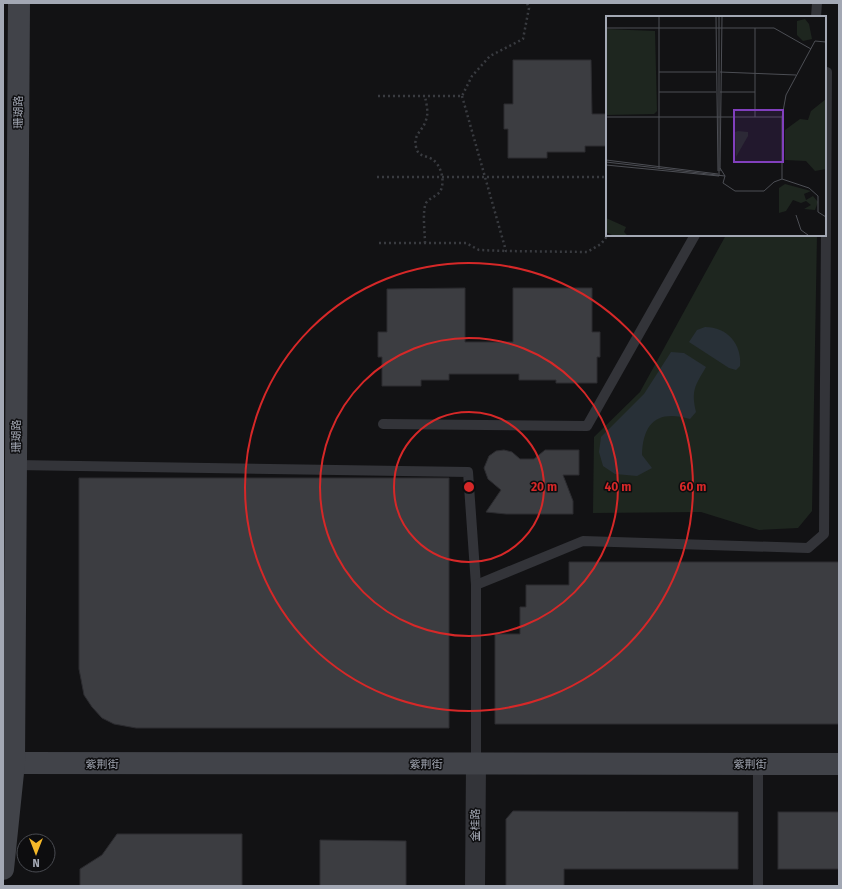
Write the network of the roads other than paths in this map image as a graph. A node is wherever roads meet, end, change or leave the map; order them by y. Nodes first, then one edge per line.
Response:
1 (19, 3) edge
2 (817, 3) edge
3 (816, 16) edge
4 (827, 72) dead end
5 (826, 226) edge
6 (694, 236) edge
7 (826, 236) edge
8 (383, 424) dead end
9 (16, 465) junction
10 (476, 585) junction
11 (14, 764) junction
12 (476, 764) junction
13 (758, 764) junction
14 (839, 764) edge
15 (3, 869) edge
16 (475, 886) edge
17 (758, 886) edge

1 - 9 street, 珊瑚路
2 - 3 lane
4 - 5 lane
6 - 8 lane
7 - 10 lane
9 - 10 lane
9 - 11 street, 珊瑚路
10 - 12 lane
11 - 12 street, 紫荆街
11 - 15 street, 珊瑚路
12 - 13 street, 紫荆街
12 - 16 street, 金桂路
13 - 14 street, 紫荆街
13 - 17 lane

